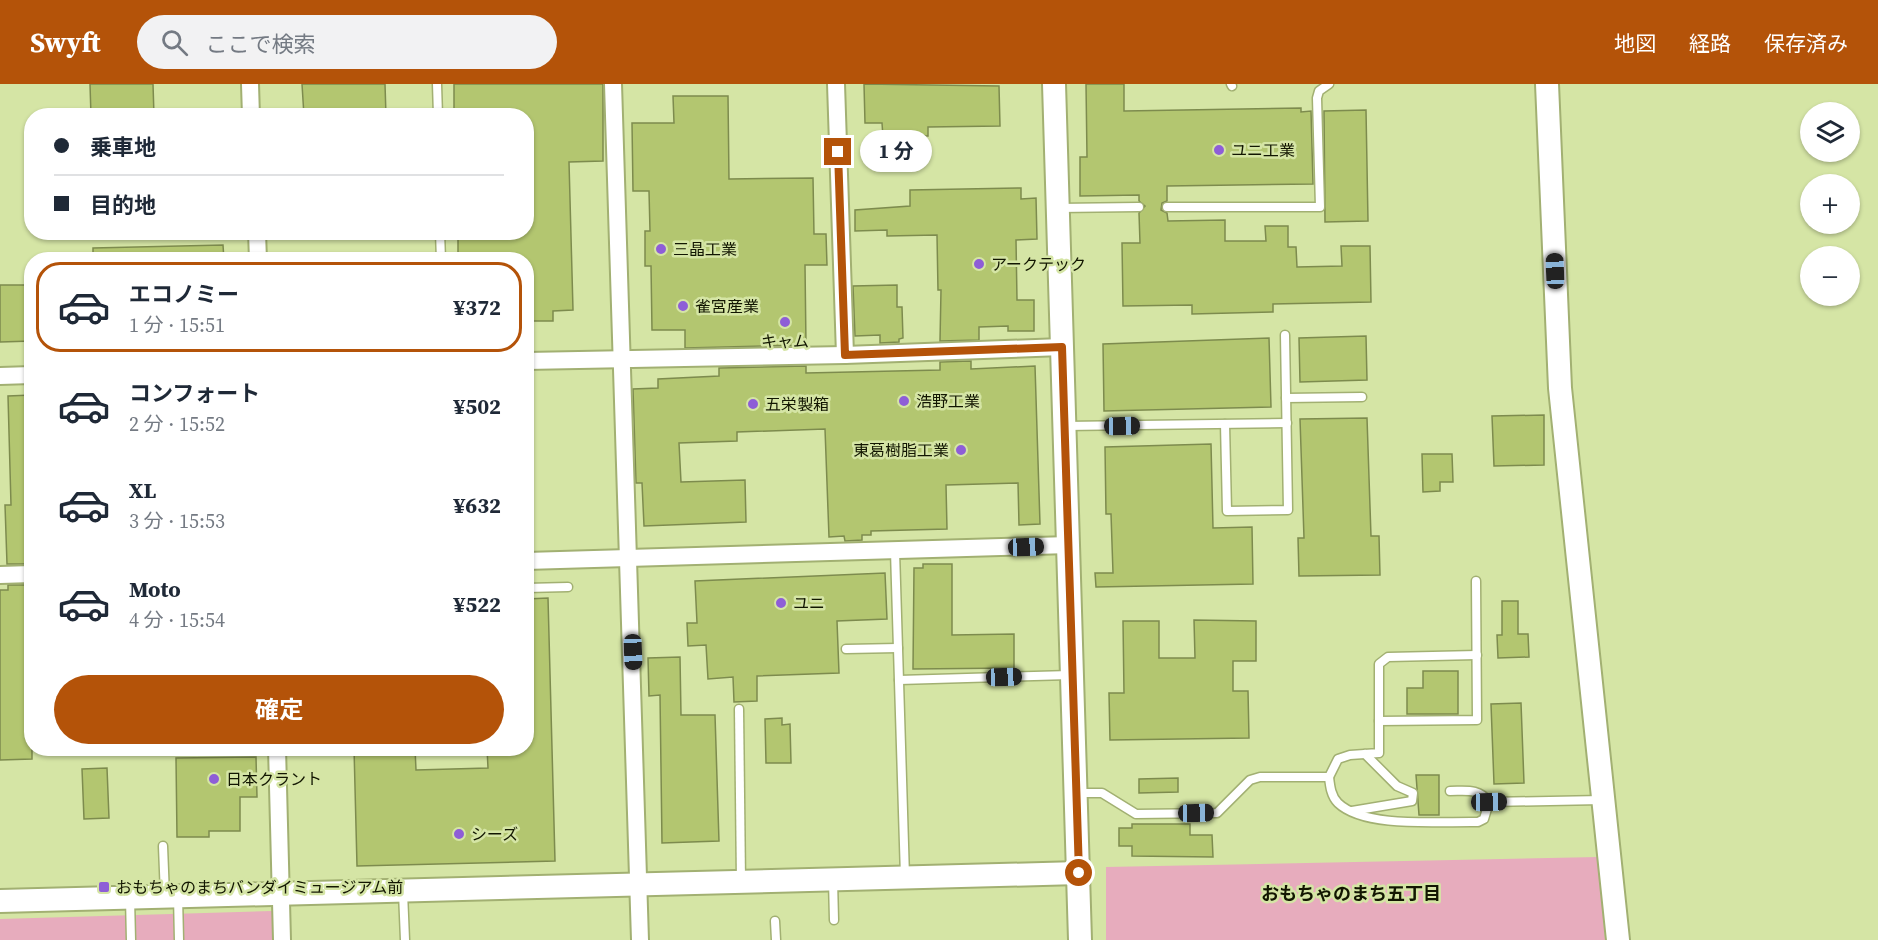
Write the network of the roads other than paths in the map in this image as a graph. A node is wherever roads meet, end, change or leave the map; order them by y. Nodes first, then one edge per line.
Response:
1 (249, 84) edge
2 (437, 84) edge
3 (613, 84) edge
4 (836, 84) edge
5 (1054, 84) edge
6 (1329, 84) edge
7 (1547, 84) edge
8 (250, 108) edge
9 (438, 108) edge
10 (1139, 207) dead end
11 (1167, 207) dead end
12 (1058, 208) junction
13 (1285, 335) dead end
14 (1062, 347) junction
15 (845, 355) junction
16 (622, 359) junction
17 (534, 361) edge
18 (24, 375) edge
19 (0, 376) edge
20 (1362, 397) dead end
21 (1286, 398) junction
22 (1287, 423) junction
23 (1225, 424) junction
24 (1065, 426) junction
25 (1070, 545) junction
26 (895, 550) junction
27 (630, 559) junction
28 (534, 561) edge
29 (24, 574) edge
30 (0, 575) edge
31 (1476, 581) dead end
32 (568, 587) dead end
33 (534, 588) edge
34 (898, 648) junction
35 (846, 649) dead end
36 (1477, 655) junction
37 (1074, 675) junction
38 (899, 680) junction
39 (739, 709) dead end
40 (1379, 721) junction
41 (1365, 754) junction
42 (277, 756) edge
43 (1329, 777) junction
44 (1450, 791) dead end
45 (1076, 794) junction
46 (1603, 800) junction
47 (1489, 802) junction
48 (1352, 812) junction
49 (163, 846) dead end
50 (1079, 873) junction
51 (905, 878) junction
52 (833, 879) junction
53 (741, 882) junction
54 (640, 884) junction
55 (403, 890) junction
56 (281, 893) junction
57 (171, 896) junction
58 (130, 897) junction
59 (0, 901) edge
60 (834, 920) dead end
61 (776, 921) dead end
62 (131, 940) edge
63 (180, 940) edge
64 (282, 940) edge
65 (405, 940) edge
66 (640, 940) edge
67 (776, 940) edge
68 (1080, 940) edge
69 (1618, 940) edge

1 - 8 street
2 - 9 lane
3 - 16 street
4 - 15 street
5 - 12 street
6 - 11 lane
7 - 46 street
10 - 12 lane
12 - 14 street
13 - 21 lane
14 - 15 street
14 - 24 street
15 - 16 street
16 - 17 street
16 - 27 street
18 - 19 street
20 - 21 lane
21 - 22 lane
22 - 23 lane
22 - 23 lane
23 - 24 lane
24 - 25 street
25 - 26 street
25 - 37 street
26 - 27 street
26 - 34 lane
27 - 28 street
27 - 54 street
29 - 30 street
31 - 36 lane
32 - 33 lane
34 - 35 lane
34 - 38 lane
36 - 40 lane
36 - 40 lane
37 - 38 lane
37 - 45 street
38 - 51 lane
39 - 53 lane
40 - 41 lane
41 - 43 lane
41 - 48 lane
42 - 56 street
43 - 45 lane
43 - 48 lane
44 - 47 lane
45 - 50 street
46 - 47 lane
46 - 69 street
47 - 48 lane
49 - 57 lane
50 - 51 street
50 - 68 street
51 - 52 street
52 - 53 street
52 - 60 lane
53 - 54 street
54 - 55 street
54 - 66 street
55 - 56 street
55 - 65 lane
56 - 57 street
56 - 64 street
57 - 58 street
57 - 63 lane
58 - 59 street
58 - 62 lane
61 - 67 lane

